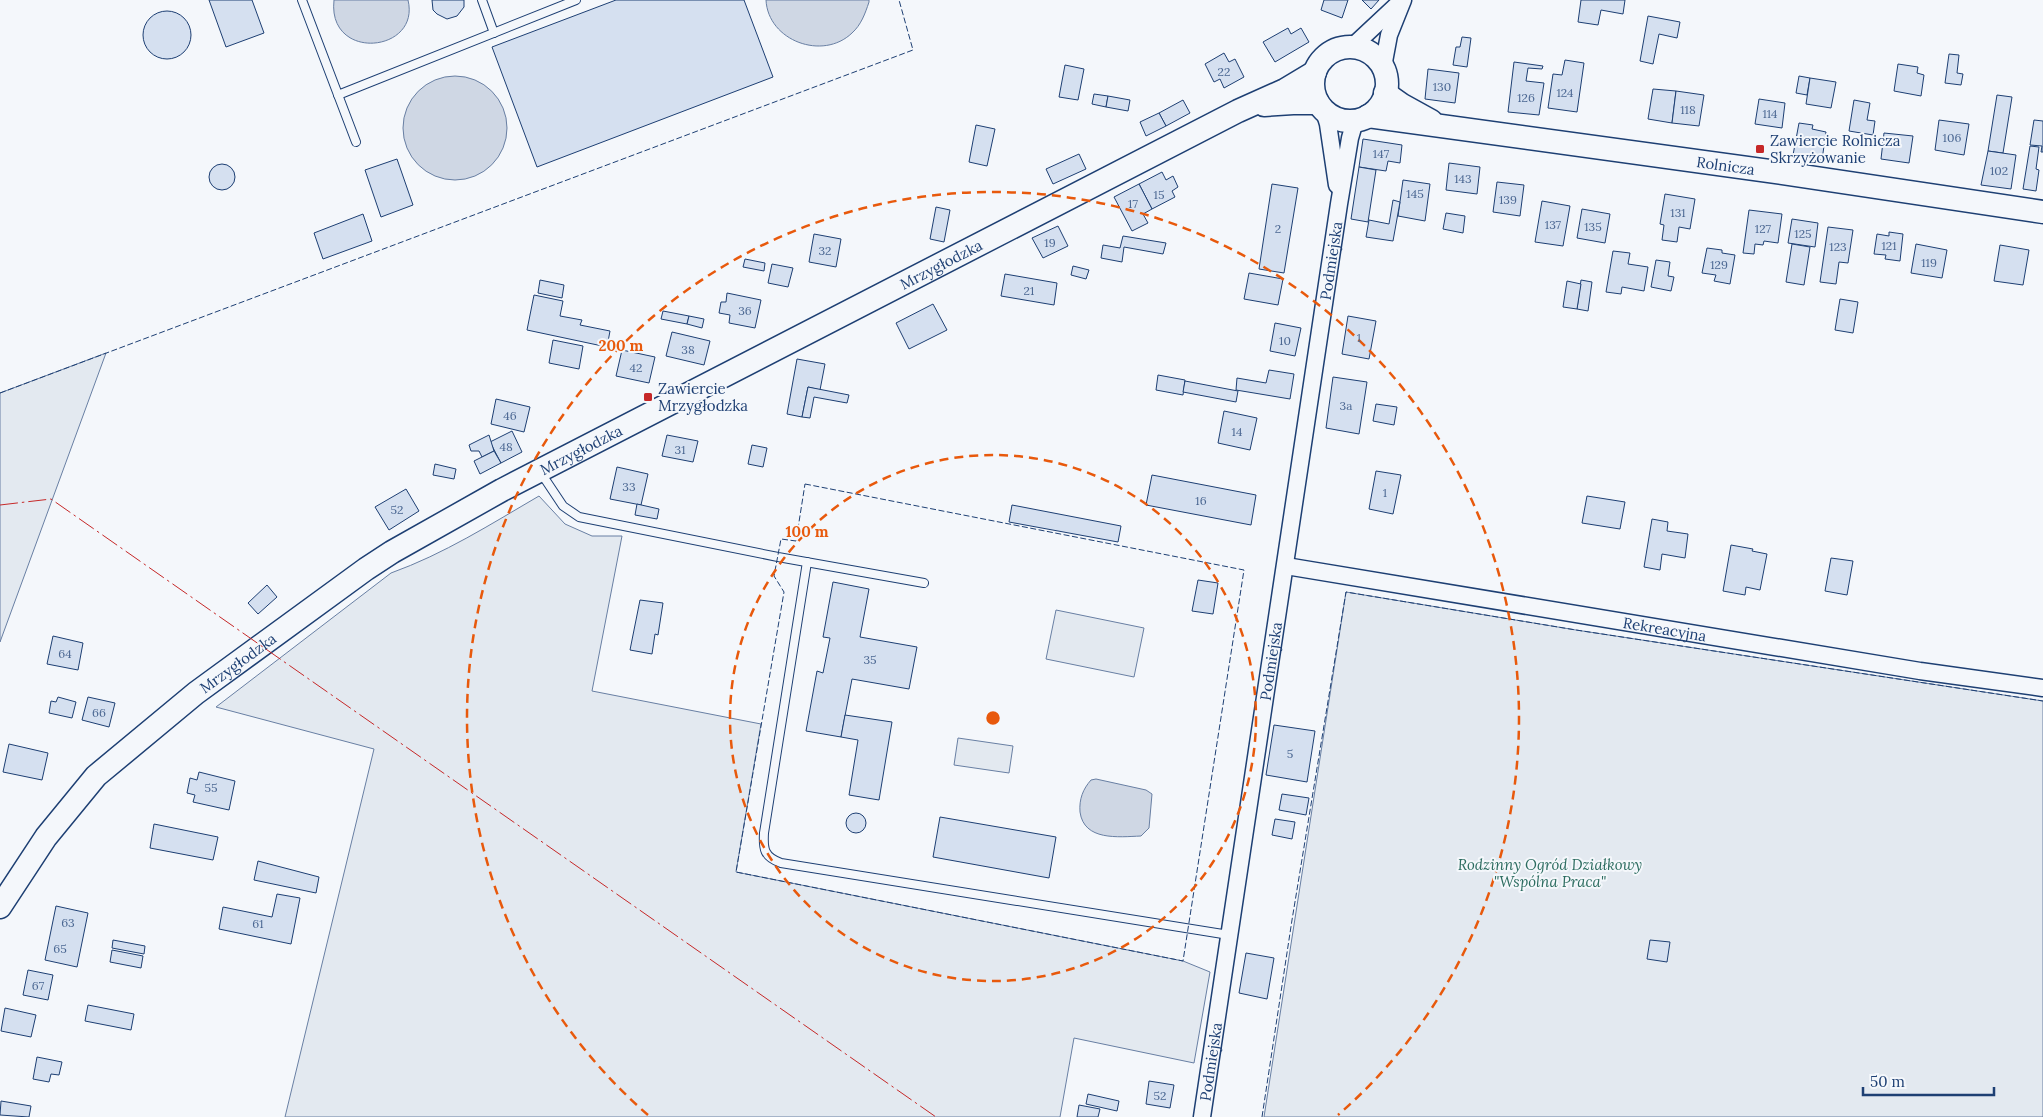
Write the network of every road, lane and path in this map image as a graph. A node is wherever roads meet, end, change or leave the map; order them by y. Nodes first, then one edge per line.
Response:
1 (302, 0) edge
2 (482, 0) edge
3 (576, 0) edge
4 (1403, 0) edge
5 (494, 33) junction
6 (1352, 47) junction
7 (1382, 67) junction
8 (1315, 72) junction
9 (1385, 93) junction
10 (338, 94) junction
11 (1321, 107) junction
12 (1248, 108) junction
13 (1362, 119) junction
14 (1439, 125) junction
15 (356, 142) dead end
16 (1339, 204) junction
17 (2043, 212) edge
18 (540, 471) junction
19 (807, 562) junction
20 (1286, 566) junction
21 (924, 583) dead end
22 (2043, 688) edge
23 (0, 907) edge
24 (1230, 935) junction
25 (1202, 1117) edge

1 - 10 lane
2 - 5 lane
3 - 5 lane
4 - 6 street
4 - 7 street
5 - 10 lane
6 - 7 street
6 - 8 street
7 - 9 street
8 - 11 street
8 - 12 street, Mrzygłodzka
9 - 13 street
9 - 14 street, Rolnicza
10 - 15 lane
11 - 12 street, Mrzygłodzka
11 - 13 street
11 - 16 street, Podmiejska
12 - 18 street, Mrzygłodzka
13 - 14 street, Rolnicza
13 - 16 street, Podmiejska
14 - 17 street, Rolnicza
16 - 20 street, Podmiejska
18 - 19 lane
18 - 23 street, Mrzygłodzka
19 - 21 lane
19 - 24 lane
20 - 22 street, Rekreacyjna
20 - 24 street, Podmiejska
24 - 25 street, Podmiejska

